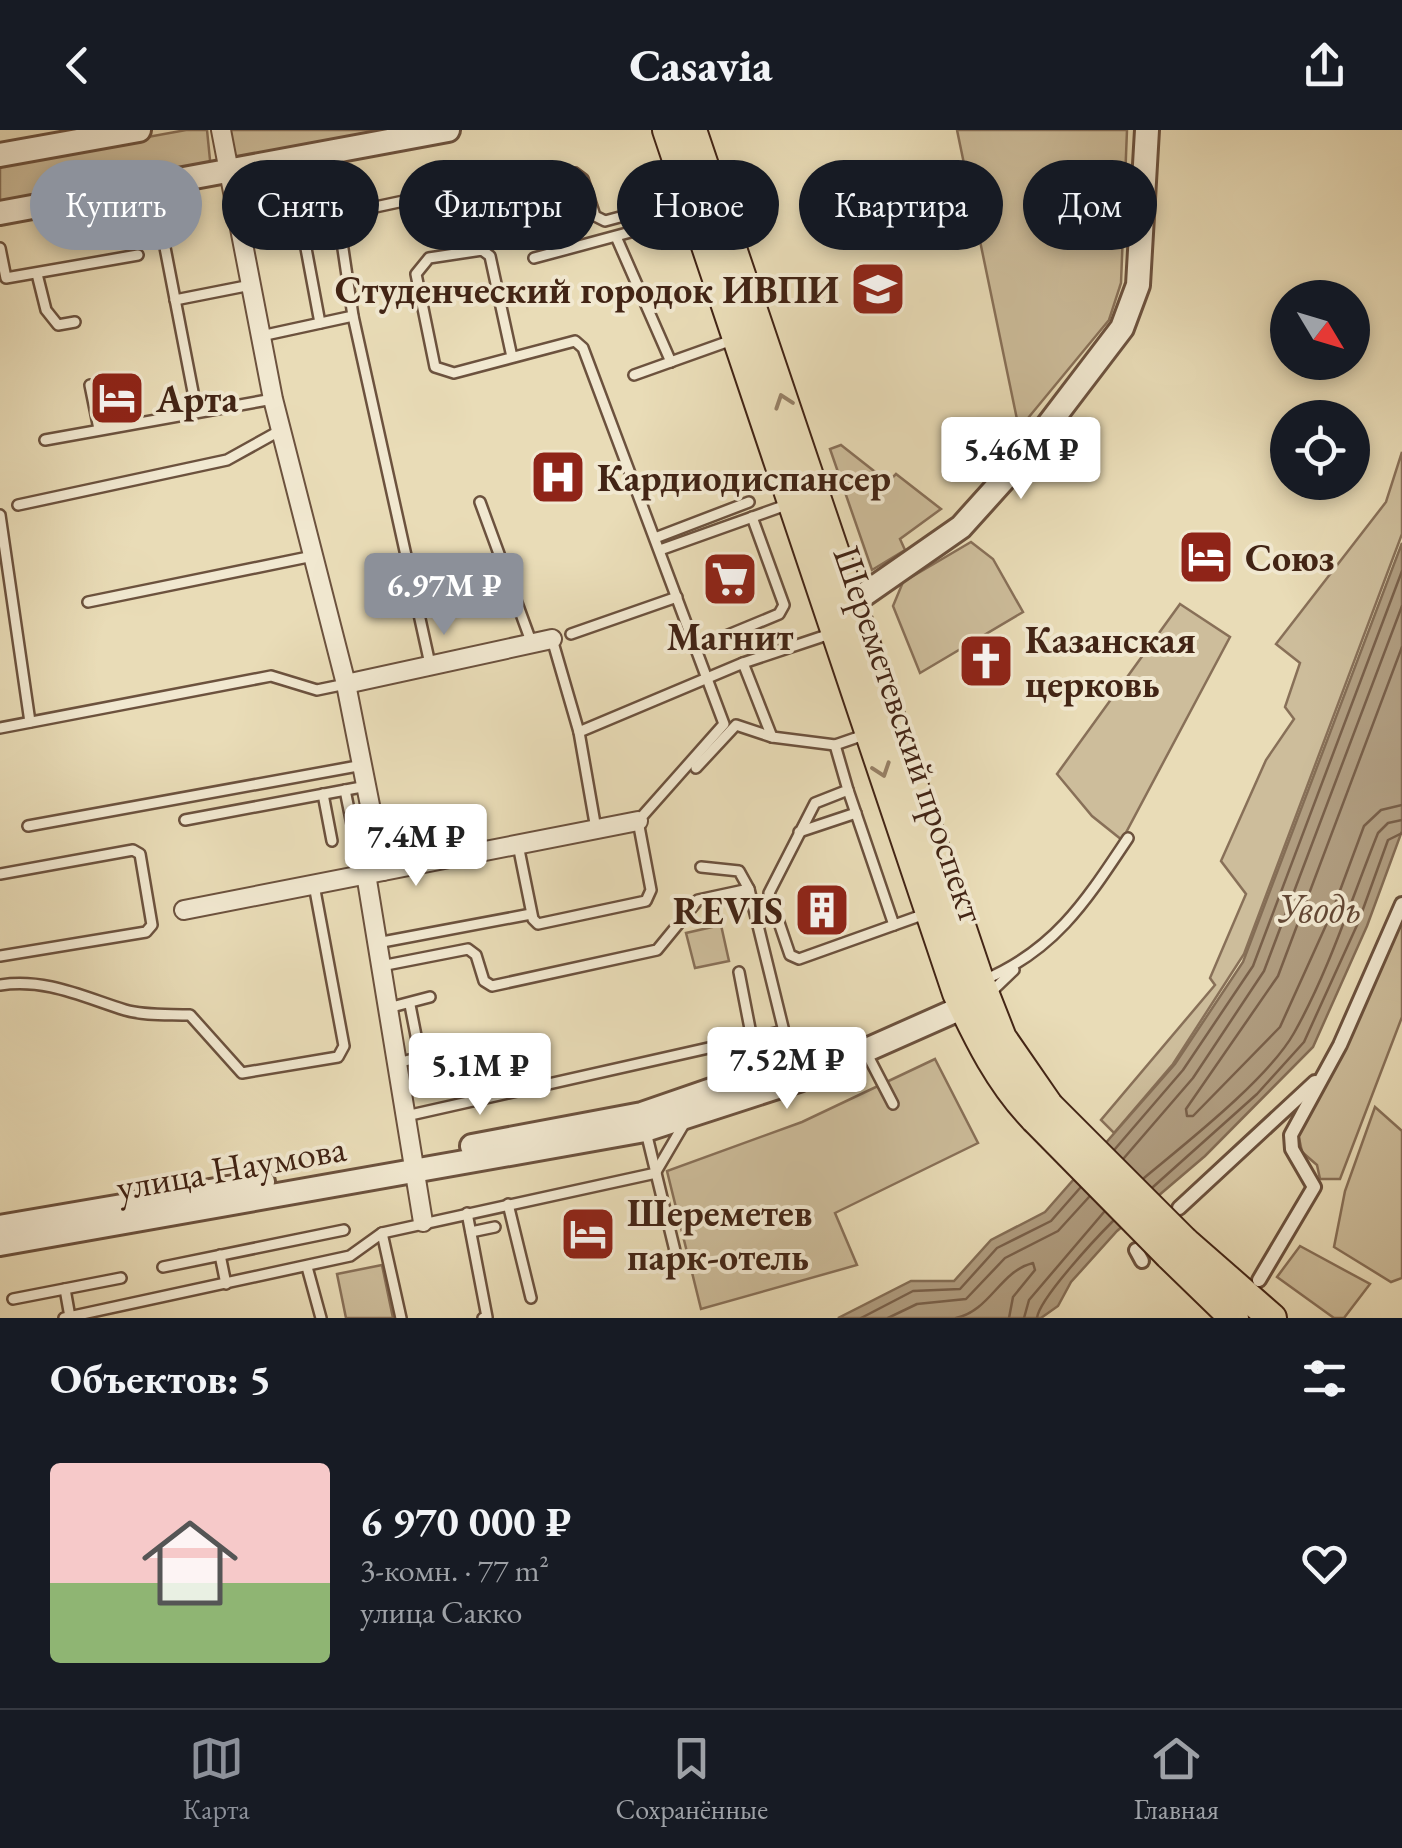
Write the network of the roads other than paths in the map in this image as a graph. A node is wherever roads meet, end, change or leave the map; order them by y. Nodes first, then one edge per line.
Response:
1 (139, 130) edge
2 (222, 130) edge
3 (448, 130) edge
4 (667, 130) edge
5 (692, 130) edge
6 (1146, 130) edge
7 (329, 152) junction
8 (0, 155) edge
9 (227, 160) edge
10 (289, 160) edge
11 (330, 160) edge
12 (677, 160) edge
13 (222, 171) edge
14 (0, 212) edge
15 (617, 239) edge
16 (0, 248) edge
17 (165, 250) edge
18 (244, 250) edge
19 (306, 250) edge
20 (344, 250) edge
21 (622, 250) edge
22 (707, 250) edge
23 (138, 255) dead end
24 (534, 258) dead end
25 (37, 274) junction
26 (251, 285) junction
27 (175, 300) junction
28 (354, 316) junction
29 (75, 322) dead end
30 (320, 322) junction
31 (261, 336) junction
32 (737, 338) junction
33 (512, 357) junction
34 (670, 362) junction
35 (634, 375) dead end
36 (90, 385) dead end
37 (194, 398) dead end
38 (273, 399) junction
39 (100, 429) junction
40 (281, 430) junction
41 (45, 440) dead end
42 (480, 502) dead end
43 (749, 502) dead end
44 (792, 502) junction
45 (18, 505) dead end
46 (0, 515) edge
47 (752, 517) junction
48 (655, 538) junction
49 (660, 550) junction
50 (313, 556) junction
51 (677, 597) junction
52 (88, 602) dead end
53 (839, 616) junction
54 (561, 637) junction
55 (532, 644) junction
56 (696, 648) junction
57 (744, 663) junction
58 (430, 666) junction
59 (707, 681) junction
60 (346, 684) junction
61 (30, 722) junction
62 (0, 728) edge
63 (881, 729) junction
64 (579, 732) junction
65 (772, 737) junction
66 (836, 746) junction
67 (362, 764) junction
68 (696, 768) dead end
69 (366, 786) junction
70 (344, 790) junction
71 (848, 790) junction
72 (323, 794) junction
73 (856, 813) junction
74 (185, 820) dead end
75 (638, 821) junction
76 (28, 826) dead end
77 (596, 830) junction
78 (799, 832) junction
79 (1128, 838) dead end
80 (332, 842) dead end
81 (518, 844) junction
82 (701, 867) dead end
83 (0, 874) edge
84 (369, 874) junction
85 (314, 885) junction
86 (749, 889) junction
87 (1402, 904) edge
88 (184, 910) dead end
89 (930, 913) junction
90 (532, 914) junction
91 (894, 925) junction
92 (377, 943) junction
93 (0, 956) edge
94 (1019, 965) junction
95 (381, 966) junction
96 (740, 972) dead end
97 (0, 984) edge
98 (971, 995) junction
99 (430, 997) dead end
100 (410, 1005) junction
101 (388, 1008) junction
102 (784, 1031) junction
103 (752, 1039) junction
104 (866, 1052) junction
105 (397, 1063) junction
106 (792, 1065) junction
107 (1324, 1074) junction
108 (893, 1104) dead end
109 (406, 1116) junction
110 (689, 1118) junction
111 (645, 1130) junction
112 (413, 1163) junction
113 (656, 1173) junction
114 (508, 1204) junction
115 (467, 1213) junction
116 (423, 1222) junction
117 (0, 1227) edge
118 (495, 1227) dead end
119 (344, 1230) dead end
120 (471, 1232) junction
121 (382, 1233) junction
122 (1168, 1233) junction
123 (0, 1244) edge
124 (220, 1255) junction
125 (676, 1255) dead end
126 (163, 1267) dead end
127 (307, 1267) junction
128 (121, 1278) dead end
129 (1259, 1280) dead end
130 (226, 1284) junction
131 (65, 1289) junction
132 (531, 1298) dead end
133 (13, 1299) dead end
134 (67, 1317) edge
135 (321, 1318) edge
136 (401, 1318) edge
137 (482, 1318) edge
138 (1234, 1318) edge
139 (1272, 1318) edge

1 - 8 street
2 - 9 street
3 - 7 street
4 - 12 main road, Шереметевский проспект
53 -> 5 main road, Шереметевский проспект
6 - 53 street
7 - 10 street
7 - 11 lane
13 - 14 street
15 - 24 lane
16 - 25 lane
17 - 27 lane
18 - 26 street
19 - 30 lane
20 - 28 lane
21 - 34 lane
22 - 32 main road, Шереметевский проспект
23 - 25 lane
25 - 29 lane
26 - 27 lane
26 - 31 street
27 - 37 lane
28 - 30 lane
28 - 58 lane
30 - 31 lane
31 - 38 street
32 - 34 lane
32 - 44 main road, Шереметевский проспект
33 - 33 lane
33 - 48 lane
34 - 35 lane
36 - 39 lane
38 - 39 lane
38 - 40 street
39 - 41 lane
40 - 45 lane
40 - 50 street
42 - 55 lane
43 - 48 lane
44 - 47 lane
44 - 53 main road, Шереметевский проспект
46 - 61 lane
47 - 49 lane
47 - 56 lane
48 - 49 lane
49 - 51 lane
50 - 52 lane
50 - 60 street
51 - 54 lane
51 - 56 lane
53 - 57 lane
53 - 63 main road, Шереметевский проспект
54 - 55 street
54 - 64 lane
55 - 58 street
56 - 59 lane
57 - 59 lane
57 - 65 lane
58 - 60 street
59 - 64 lane
59 - 75 lane
60 - 61 lane
60 - 67 street
61 - 62 lane
63 - 66 lane
63 -> 89 main road, Шереметевский проспект
63 - 98 main road, Шереметевский проспект
64 - 77 lane
65 - 66 lane
65 - 68 lane
66 - 71 lane
67 - 69 street
67 - 76 lane
69 - 70 lane
69 - 84 street
70 - 72 lane
70 - 84 lane
71 - 73 lane
71 - 78 lane
72 - 74 lane
72 - 80 lane
73 - 78 lane
73 - 91 lane
75 - 77 street
75 - 90 lane
77 - 81 street
78 - 91 lane
79 - 94 lane
81 - 84 street
81 - 90 lane
82 - 86 lane
83 - 93 lane
84 - 85 street
84 - 92 street
85 - 88 street
85 - 97 lane
86 - 95 lane
86 - 102 lane
87 - 107 street
89 - 91 lane
89 - 98 main road, Шереметевский проспект
90 - 92 lane
92 - 95 street
94 - 98 lane
94 - 98 lane
95 - 101 street
96 - 103 lane
98 - 104 street, улица Наумова
98 - 106 street, улица Наумова
98 - 122 main road, Шереметевский проспект, bridge
99 - 100 lane
100 - 101 lane
100 - 105 lane
101 - 105 street
102 - 103 lane
102 - 106 lane
103 - 109 lane
104 - 108 lane
104 - 110 street, улица Наумова
105 - 109 street
106 - 112 street, улица Наумова
107 - 122 street
107 - 129 street
109 - 112 street
110 - 111 street, улица Наумова
110 - 113 lane
111 - 112 street, улица Наумова
111 - 113 lane
112 - 116 street
112 - 117 street, улица Наумова
112 - 123 street, улица Наумова
113 - 114 lane
113 - 125 lane
114 - 115 lane
114 - 132 lane
115 - 116 lane
115 - 120 lane
116 - 121 lane
118 - 120 lane
119 - 124 lane
120 - 137 lane
121 - 127 lane
121 - 136 lane
122 - 138 main road
122 - 139 main road
124 - 126 lane
124 - 130 lane
127 - 130 lane
127 - 135 lane
128 - 131 lane
130 - 134 lane
131 - 133 lane
131 - 134 lane

